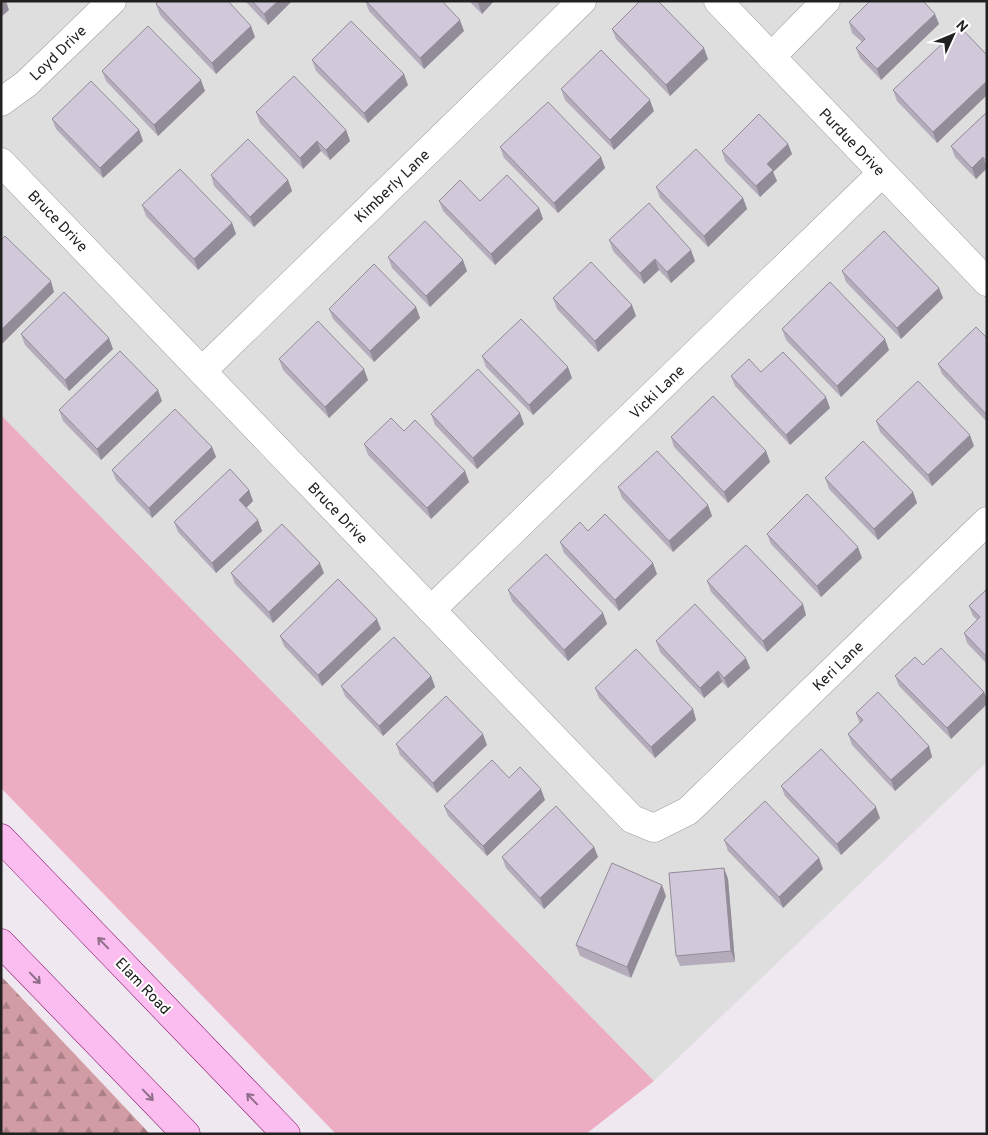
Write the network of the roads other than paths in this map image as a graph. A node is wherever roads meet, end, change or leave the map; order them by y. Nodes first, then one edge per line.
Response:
1 (112, 1) edge
2 (582, 1) edge
3 (718, 1) edge
4 (826, 1) edge
5 (771, 57) junction
6 (1, 102) edge
7 (1, 162) edge
8 (882, 173) junction
9 (987, 282) edge
10 (202, 371) junction
11 (987, 521) edge
12 (431, 610) junction
13 (688, 811) joint
14 (1, 838) edge
15 (1, 943) edge
16 (186, 1134) edge
17 (286, 1134) edge

1 - 6 street, Loyd Drive
2 - 10 street, Kimberly Lane
3 - 5 street, Purdue Drive
4 - 5 street
5 - 8 street, Purdue Drive
7 - 10 street, Bruce Drive
8 - 9 street, Purdue Drive
8 - 12 street, Vicki Lane
10 - 12 street, Bruce Drive
11 - 13 street, Keri Lane
12 - 13 street, Bruce Drive
17 -> 14 main road, Elam Road
15 -> 16 main road

